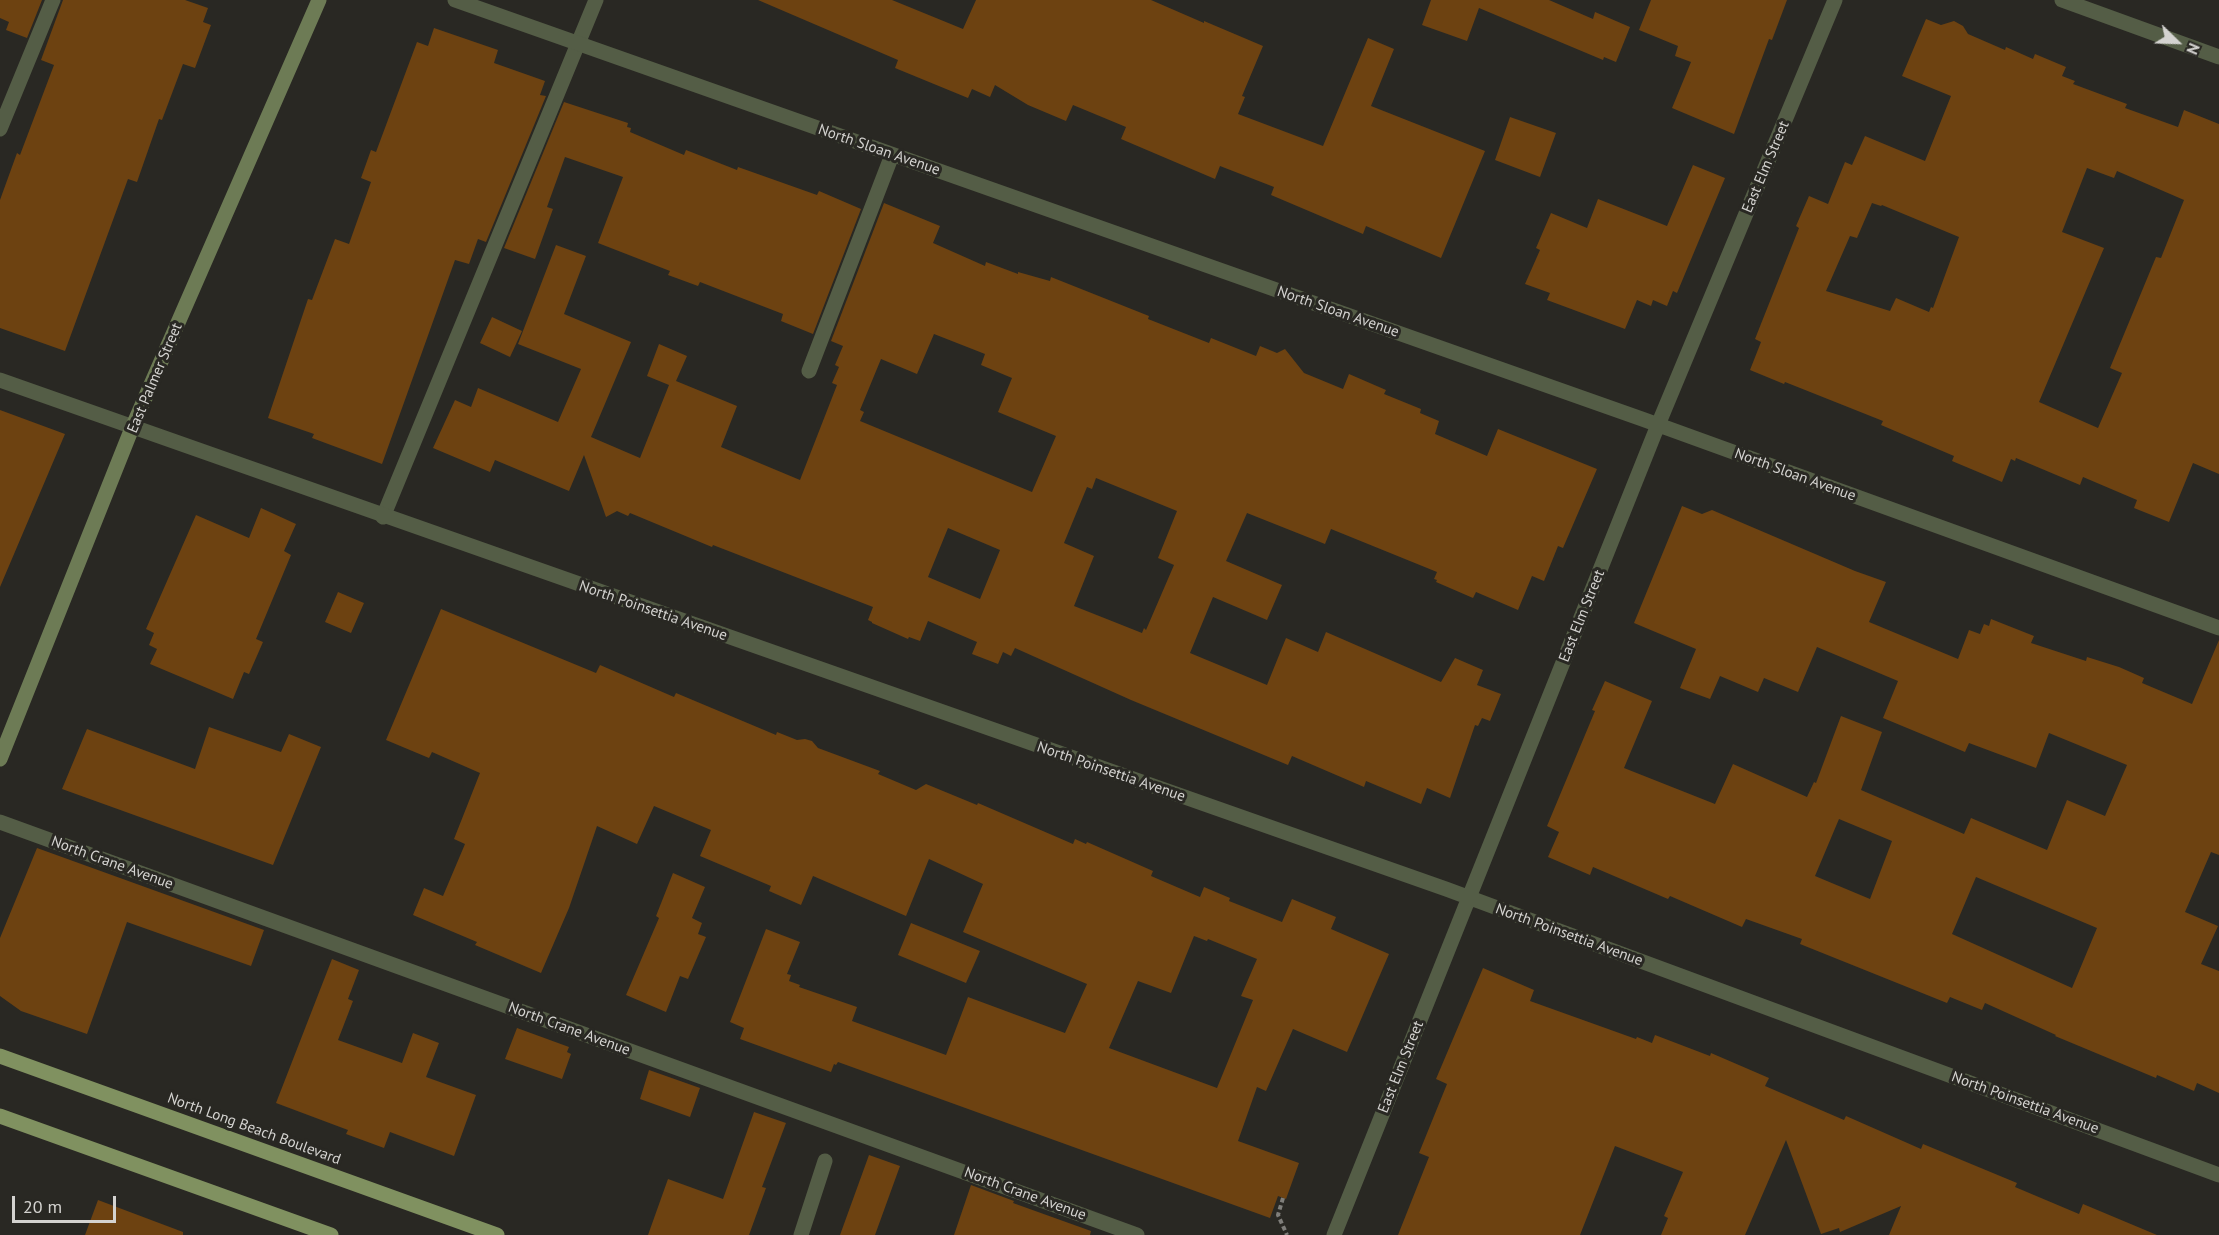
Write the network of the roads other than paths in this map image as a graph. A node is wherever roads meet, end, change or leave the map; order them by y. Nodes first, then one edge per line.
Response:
1 (53, 0) edge
2 (319, 0) edge
3 (454, 0) edge
4 (596, 0) edge
5 (1835, 0) edge
6 (2062, 0) edge
7 (578, 44) junction
8 (2219, 57) edge
9 (0, 129) edge
10 (892, 155) junction
11 (809, 371) dead end
12 (0, 380) edge
13 (1659, 425) junction
14 (132, 428) junction
15 (383, 517) junction
16 (2219, 628) edge
17 (0, 759) edge
18 (0, 822) edge
19 (1468, 898) junction
20 (0, 1056) edge
21 (0, 1116) edge
22 (825, 1161) dead end
23 (2219, 1174) edge
24 (331, 1235) edge
25 (497, 1235) edge
26 (801, 1235) edge
27 (1137, 1235) edge
28 (1334, 1235) edge

1 - 9 street
2 - 14 main road, East Palmer Street
3 - 7 street, North Sloan Avenue
4 - 7 street
5 - 13 street, East Elm Street
6 - 8 street
7 - 10 street, North Sloan Avenue
7 - 15 street
10 - 11 street
10 - 13 street, North Sloan Avenue
12 - 14 street, North Poinsettia Avenue
13 - 16 street, North Sloan Avenue
13 - 19 street, East Elm Street
14 - 15 street, North Poinsettia Avenue
14 - 17 main road, East Palmer Street
15 - 19 street, North Poinsettia Avenue
18 - 27 street, North Crane Avenue
19 - 23 street, North Poinsettia Avenue
19 - 28 street, East Elm Street
20 - 25 main road, North Long Beach Boulevard
21 - 24 main road
22 - 26 street

